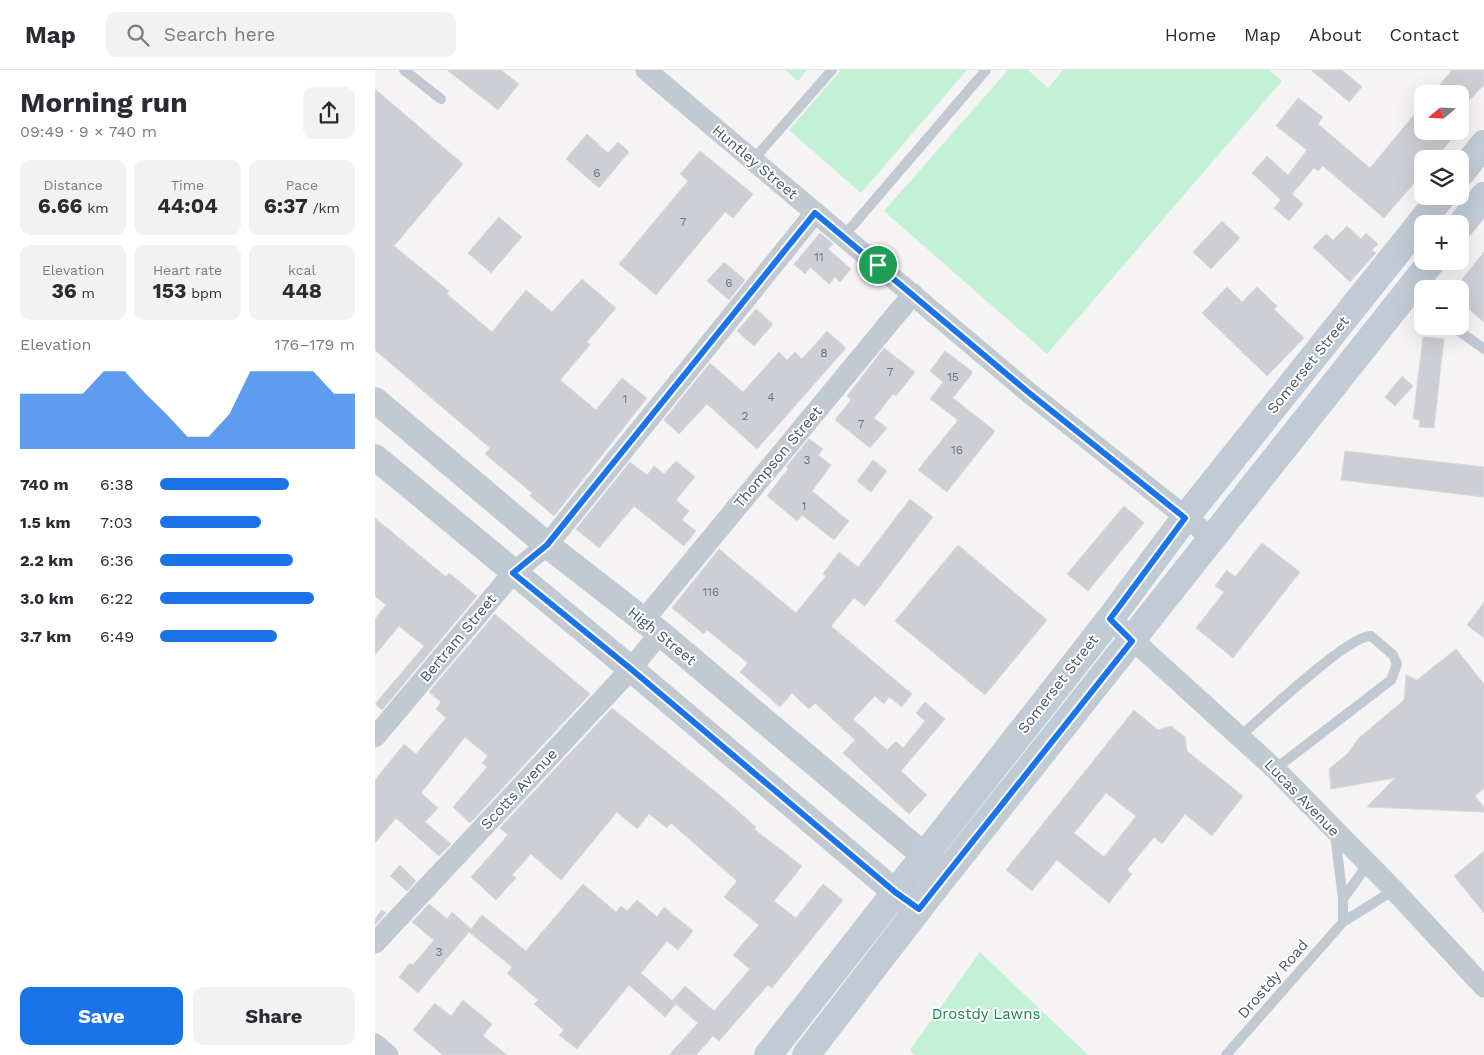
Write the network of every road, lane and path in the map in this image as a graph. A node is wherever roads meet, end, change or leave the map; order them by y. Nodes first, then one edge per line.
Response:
1 (404, 70) edge
2 (646, 70) edge
3 (832, 70) edge
4 (986, 70) edge
5 (441, 99) dead end
6 (1484, 144) edge
7 (753, 160) junction
8 (1469, 163) edge
9 (1469, 179) edge
10 (1484, 191) edge
11 (1484, 196) edge
12 (1435, 205) edge
13 (815, 213) junction
14 (1469, 215) edge
15 (843, 237) junction
16 (913, 294) junction
17 (1414, 299) edge
18 (1340, 325) junction
19 (1465, 335) edge
20 (1484, 349) edge
21 (1362, 350) junction
22 (375, 400) edge
23 (375, 457) edge
24 (1185, 518) junction
25 (1212, 538) junction
26 (547, 545) junction
27 (513, 573) junction
28 (1110, 619) junction
29 (652, 627) junction
30 (1132, 641) junction
31 (631, 669) junction
32 (375, 737) edge
33 (1239, 737) junction
34 (1275, 769) junction
35 (1335, 832) junction
36 (924, 854) junction
37 (1368, 864) junction
38 (946, 874) junction
39 (1394, 890) junction
40 (895, 892) junction
41 (1343, 898) junction
42 (919, 909) junction
43 (1343, 922) junction
44 (375, 943) edge
45 (1484, 987) edge
46 (375, 1044) edge
47 (389, 1055) edge
48 (768, 1055) edge
49 (806, 1055) edge
50 (1226, 1055) edge

1 - 5 lane
2 - 7 street, Huntley Street
3 - 7 lane
4 - 15 lane
6 - 8 main road
7 - 13 street, Huntley Street
9 - 10 main road
11 - 14 main road
12 - 18 main road, Somerset Street
13 - 15 street, Huntley Street
13 - 26 street, Bertram Street
15 - 16 street, Huntley Street
16 - 24 street, Huntley Street
16 - 29 street, Thompson Street
17 - 21 main road, Somerset Street
18 - 21 main road
18 - 24 main road, Somerset Street
19 - 20 lane
21 - 25 main road, Somerset Street
22 - 26 street, High Street
23 - 27 street
24 - 25 street, Huntley Street
24 - 28 main road, Somerset Street
25 - 30 main road, Somerset Street
26 - 27 street, Bertram Street
26 - 29 street, High Street
27 - 31 street
27 - 32 street, Bertram Street
28 - 30 street, Lucas Avenue
28 - 36 main road, Somerset Street
29 - 31 street, Scotts Avenue
29 - 36 street, High Street
30 - 33 street, Lucas Avenue
30 - 38 main road, Somerset Street
31 - 40 street
31 - 44 street, Scotts Avenue
33 - 34 street, Lucas Avenue
33 - 34 lane
34 - 35 street, Lucas Avenue
35 - 37 street, Lucas Avenue
35 - 41 lane
36 - 38 street, High Street
36 - 40 main road, Somerset Street
37 - 39 street, Lucas Avenue
37 - 41 lane
38 - 42 main road, Somerset Street
39 - 43 lane, Drostdy Road
39 - 45 street, Lucas Avenue
40 - 42 street
40 - 48 main road, Somerset Street
41 - 43 lane
42 - 49 main road, Somerset Street
43 - 50 lane, Drostdy Road
46 - 47 street

